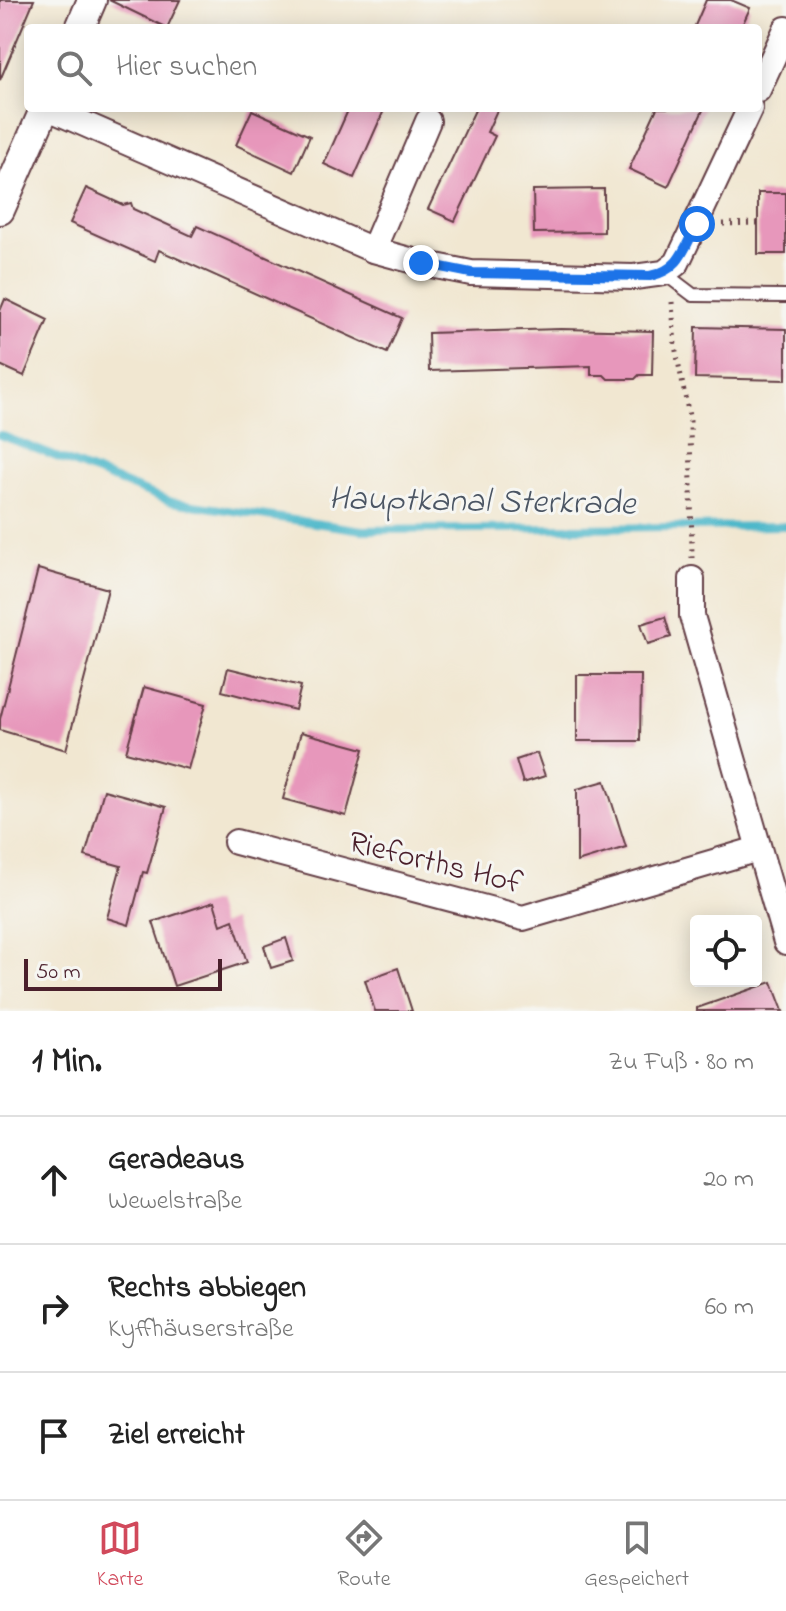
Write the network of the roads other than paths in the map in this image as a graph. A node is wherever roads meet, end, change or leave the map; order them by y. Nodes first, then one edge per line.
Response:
1 (92, 0) edge
2 (82, 24) edge
3 (786, 29) edge
4 (762, 81) edge
5 (44, 112) edge
6 (55, 112) edge
7 (748, 112) edge
8 (428, 121) dead end
9 (0, 210) edge
10 (373, 250) junction
11 (664, 273) junction
12 (786, 296) edge
13 (692, 579) road end
14 (236, 842) dead end
15 (758, 849) junction
16 (786, 942) edge

1 - 2 street
3 - 4 street
5 - 9 street
6 - 10 street
7 - 11 street
8 - 10 street
10 - 11 street
11 - 12 lane
13 - 15 street
14 - 15 street, Rieforths Hof
15 - 16 street

